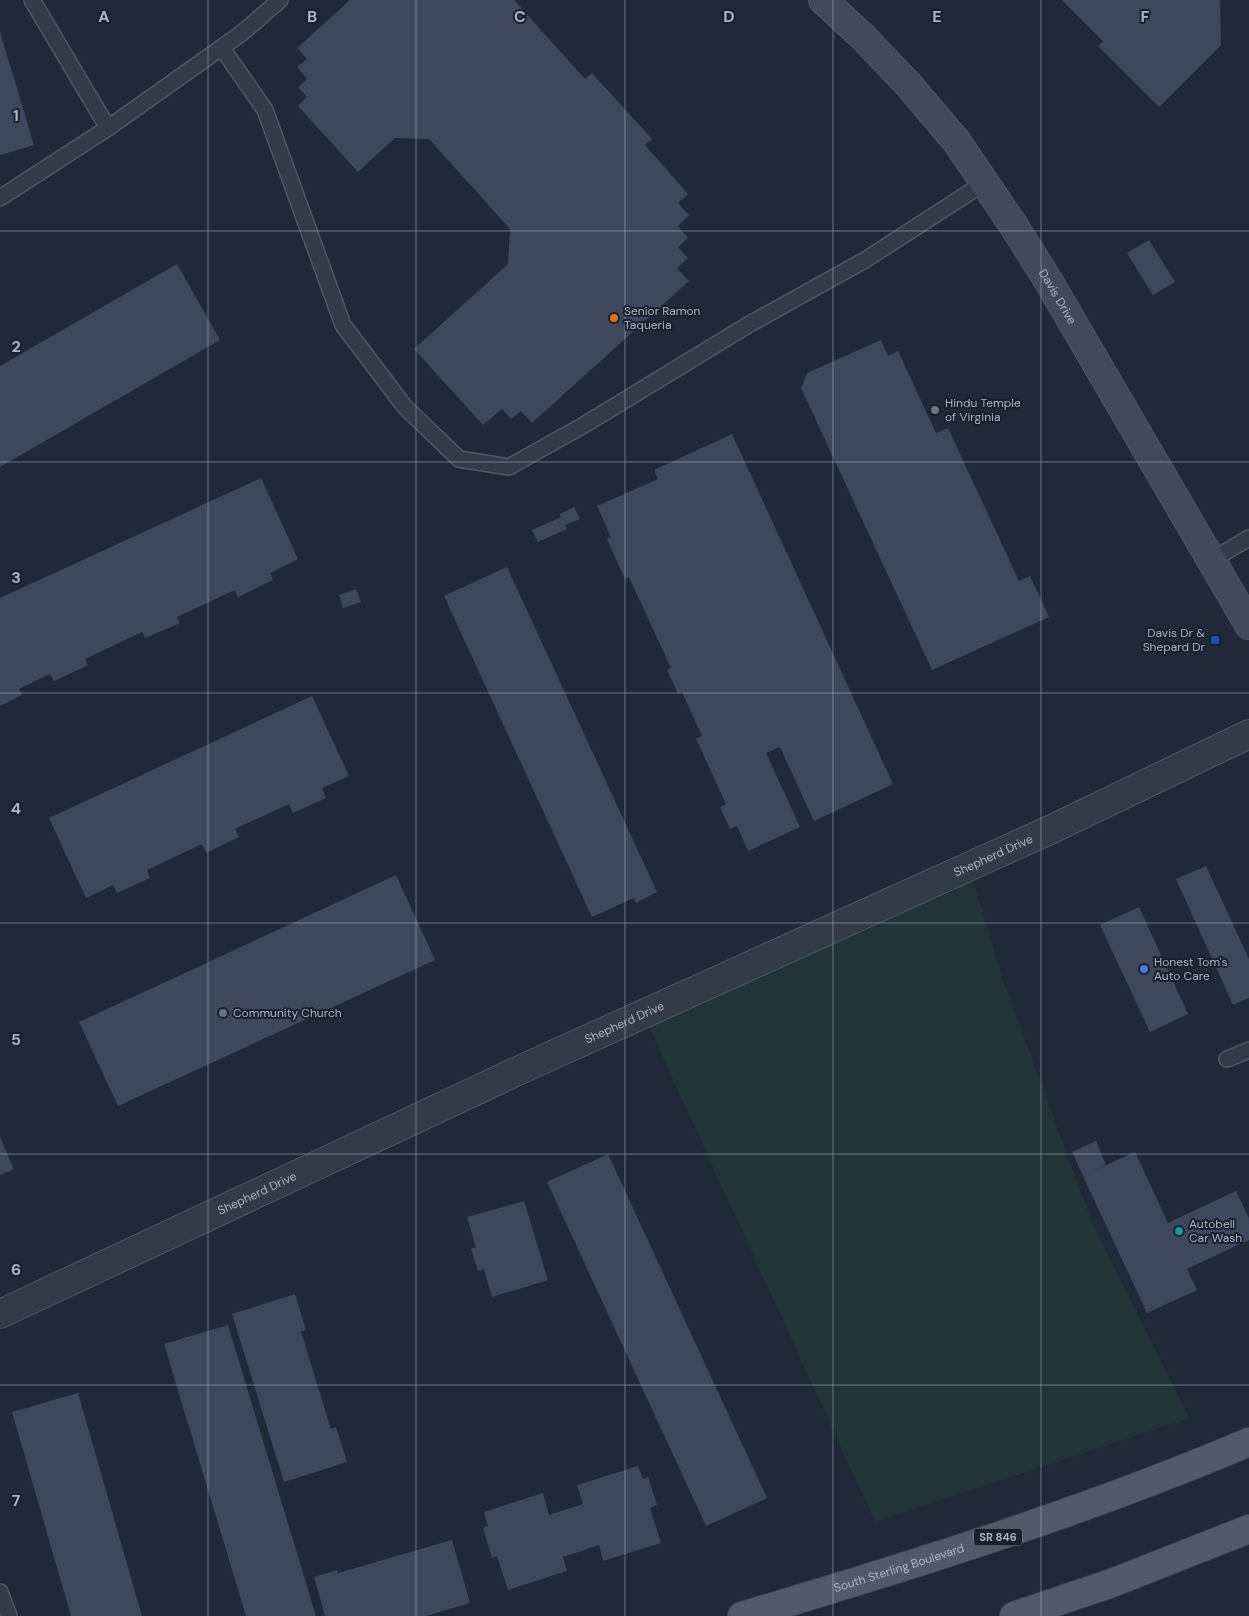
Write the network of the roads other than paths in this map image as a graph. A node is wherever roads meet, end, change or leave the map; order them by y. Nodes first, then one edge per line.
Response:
1 (32, 0) edge
2 (280, 0) edge
3 (823, 0) edge
4 (222, 48) junction
5 (108, 128) junction
6 (984, 184) junction
7 (0, 198) edge
8 (1249, 538) edge
9 (1212, 560) junction
10 (1249, 625) edge
11 (1249, 734) edge
12 (1249, 1050) edge
13 (1227, 1059) dead end
14 (0, 1314) edge
15 (1249, 1442) edge
16 (1249, 1529) edge
17 (0, 1592) edge
18 (9, 1616) edge
19 (742, 1616) edge
20 (1014, 1616) edge

1 - 5 lane
2 - 4 lane
3 - 6 main road, Davis Drive
4 - 5 lane
4 - 6 lane
5 - 7 lane
6 - 9 main road, Davis Drive
8 - 9 lane
9 - 10 main road, Davis Drive
11 - 14 street, Shepherd Drive
12 - 13 lane
15 - 19 main road, South Sterling Boulevard / SR 846
16 - 20 main road
17 - 18 lane

